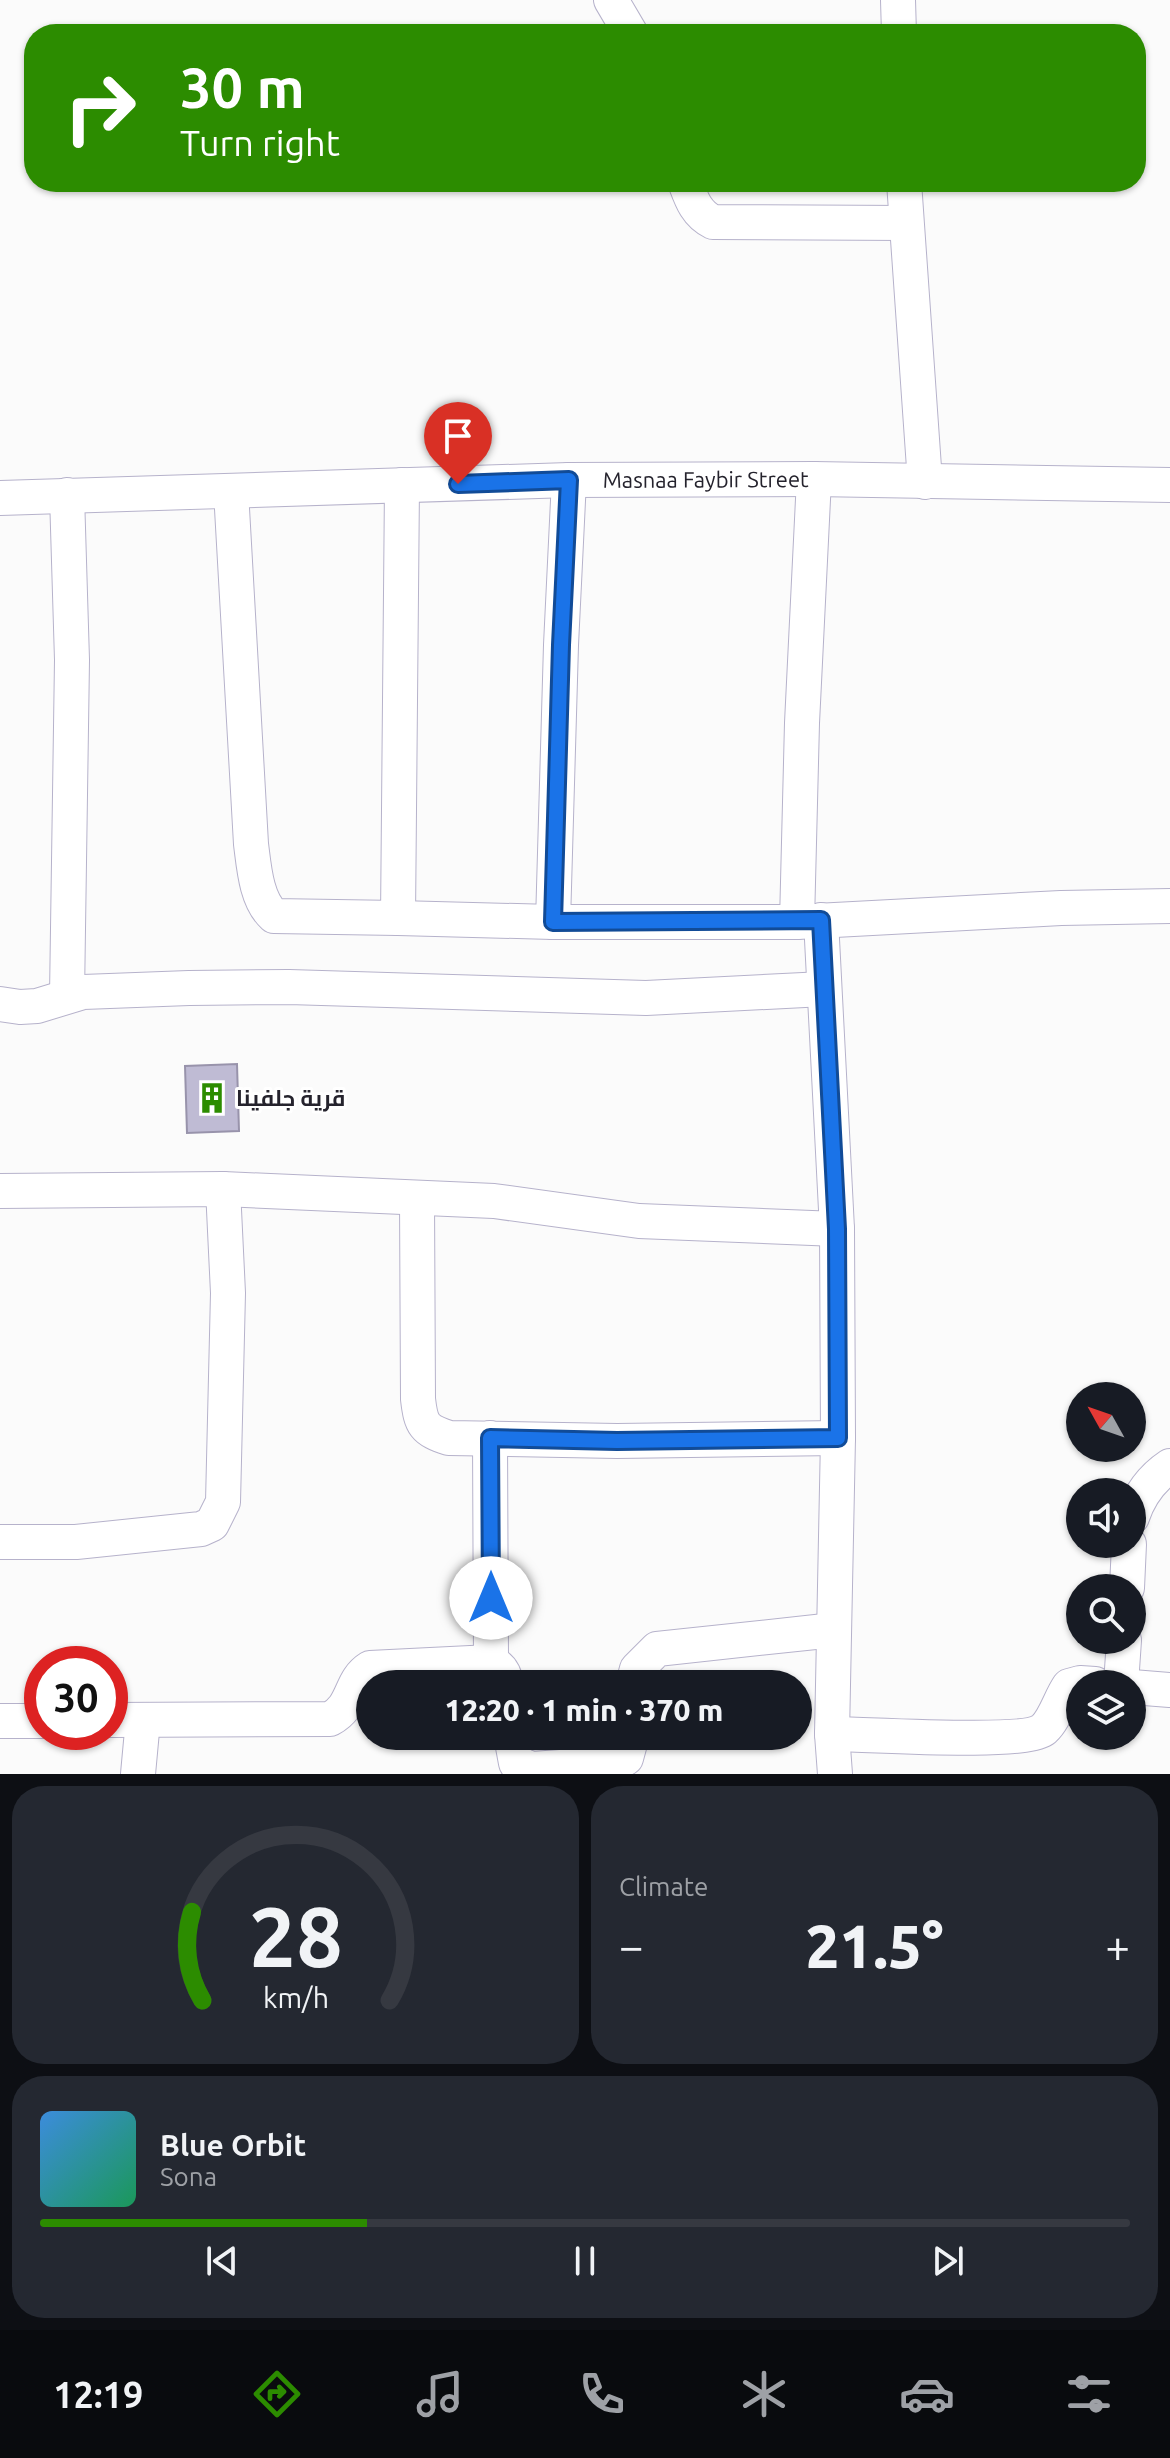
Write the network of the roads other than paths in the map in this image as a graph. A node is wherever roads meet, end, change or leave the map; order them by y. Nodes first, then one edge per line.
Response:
1 (611, 0) edge
2 (898, 0) edge
3 (625, 24) edge
4 (899, 24) edge
5 (689, 192) edge
6 (904, 192) edge
7 (906, 223) junction
8 (814, 479) junction
9 (569, 480) junction
10 (925, 482) junction
11 (402, 485) junction
12 (1170, 485) edge
13 (231, 491) junction
14 (67, 495) junction
15 (0, 498) edge
16 (1170, 906) edge
17 (398, 918) junction
18 (809, 921) junction
19 (553, 922) junction
20 (824, 989) junction
21 (67, 996) junction
22 (0, 1004) edge
23 (223, 1189) junction
24 (0, 1191) edge
25 (417, 1199) junction
26 (837, 1229) junction
27 (490, 1438) junction
28 (838, 1438) junction
29 (1170, 1466) edge
30 (1146, 1491) edge
31 (0, 1542) edge
32 (834, 1630) junction
33 (367, 1670) edge
34 (421, 1670) edge
35 (498, 1670) edge
36 (637, 1670) edge
37 (356, 1685) edge
38 (1146, 1688) edge
39 (1170, 1690) edge
40 (1066, 1691) edge
41 (128, 1720) edge
42 (0, 1721) edge
43 (24, 1721) edge
44 (128, 1729) edge
45 (832, 1734) junction
46 (628, 1750) edge
47 (510, 1758) edge
48 (138, 1774) edge
49 (835, 1774) edge

1 - 3 street
2 - 4 street
5 - 7 street
6 - 7 street
7 - 10 street
8 - 9 street, Masnaa Faybir Street
8 - 10 street, Masnaa Faybir Street
8 - 18 street
9 - 11 street, Masnaa Faybir Street
9 - 19 street
10 - 12 street, Masnaa Faybir Street
11 - 13 street, Masnaa Faybir Street
11 - 17 street
13 - 14 street, Masnaa Faybir Street
13 - 17 street
14 - 15 street, Masnaa Faybir Street
14 - 21 street
16 - 18 street
17 - 19 street
18 - 19 street
18 - 20 street
20 - 21 street
20 - 26 street
21 - 22 street
23 - 24 street
23 - 25 street
23 - 31 street
25 - 26 street
25 - 27 street
26 - 28 street
27 - 28 street
27 - 35 street
28 - 32 street
29 - 30 street
32 - 36 street
32 - 45 street
33 - 34 street
37 - 41 street
38 - 39 street
40 - 45 street
42 - 43 street
44 - 48 street
45 - 49 street
46 - 47 street

